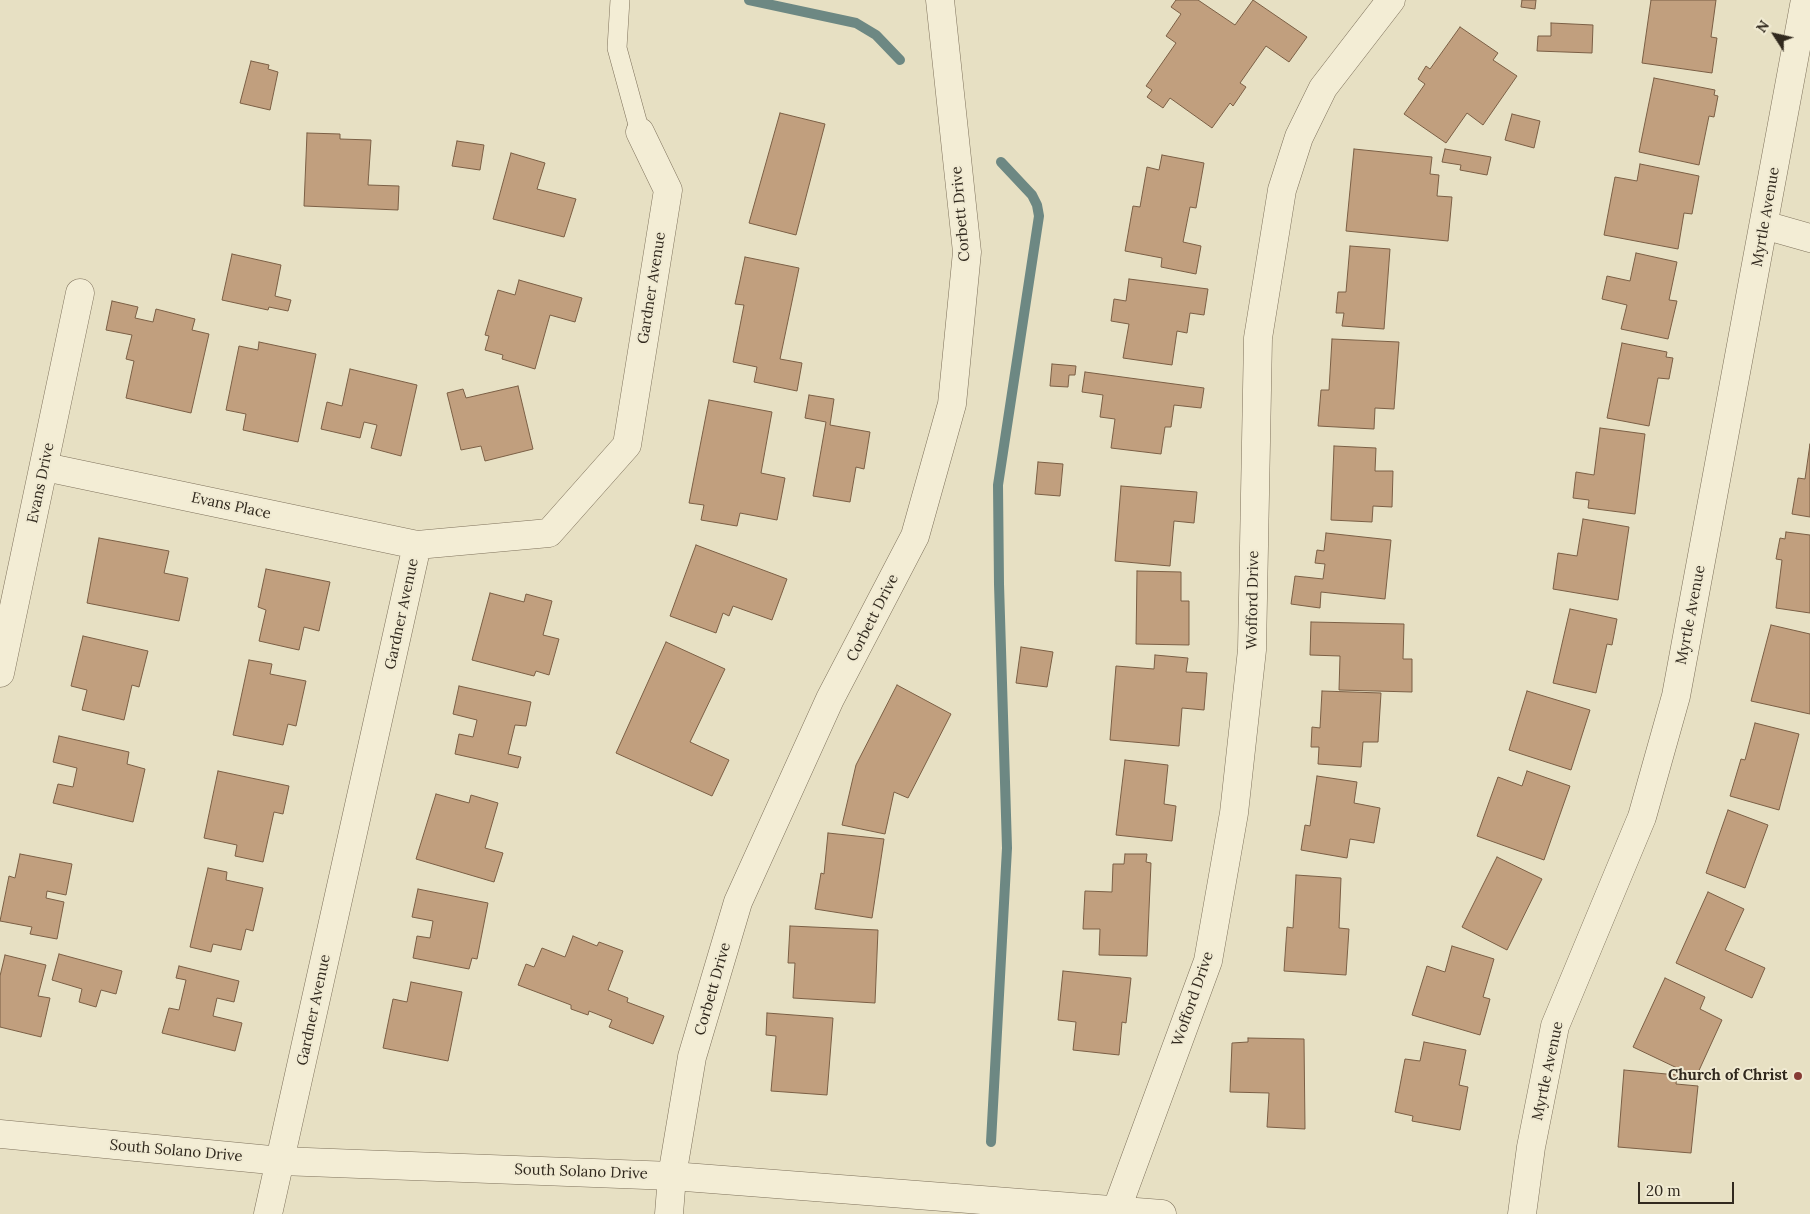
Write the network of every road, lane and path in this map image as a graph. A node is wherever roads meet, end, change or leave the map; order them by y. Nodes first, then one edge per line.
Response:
1 (620, 0) edge
2 (940, 0) edge
3 (1391, 0) edge
4 (1805, 0) edge
5 (640, 132) joint
6 (1764, 224) junction
7 (1810, 238) edge
8 (80, 293) dead end
9 (45, 467) junction
10 (417, 546) junction
11 (0, 672) edge
12 (0, 1134) edge
13 (281, 1161) junction
14 (672, 1176) junction
15 (1115, 1213) edge
16 (268, 1214) edge
17 (668, 1214) edge
18 (1162, 1214) edge
19 (1522, 1214) edge

1 - 5 lane
2 - 14 street, Corbett Drive
3 - 15 street, Wofford Drive
4 - 6 street, Myrtle Avenue
5 - 10 street, Gardner Avenue
6 - 7 street
6 - 19 street, Myrtle Avenue
8 - 9 street, Evans Drive
9 - 10 street, Evans Place
9 - 11 street, Evans Drive
10 - 13 street, Gardner Avenue
12 - 13 street, South Solano Drive
13 - 14 street, South Solano Drive
13 - 16 street, Gardner Avenue
14 - 15 street, South Solano Drive
14 - 17 street, Corbett Drive
15 - 18 street, South Solano Drive

